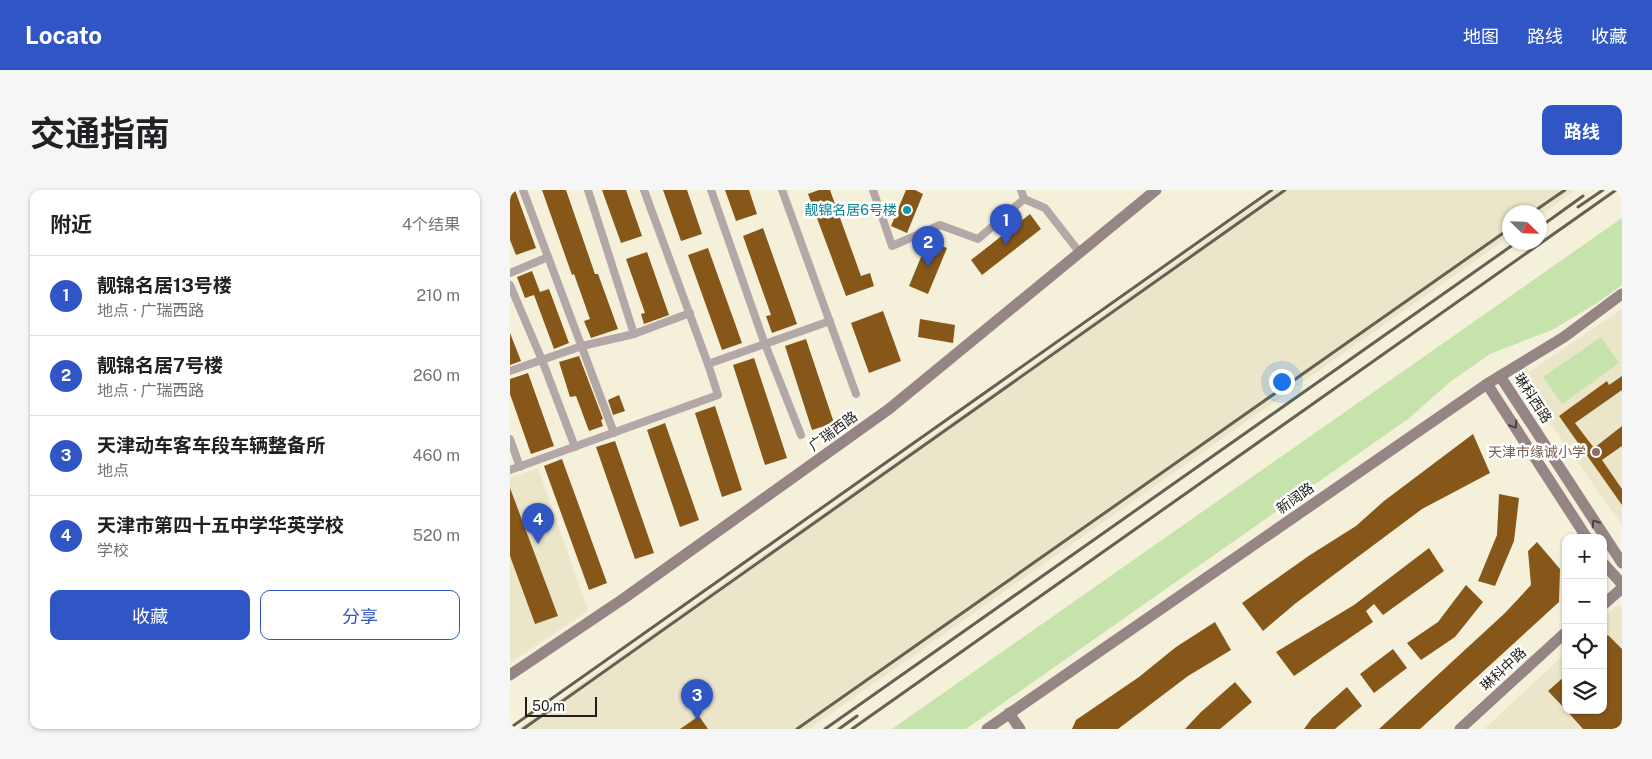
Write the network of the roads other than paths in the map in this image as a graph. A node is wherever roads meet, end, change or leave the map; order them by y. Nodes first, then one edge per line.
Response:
1 (523, 190) edge
2 (588, 190) edge
3 (644, 190) edge
4 (710, 190) edge
5 (782, 190) edge
6 (873, 190) edge
7 (1021, 190) edge
8 (1156, 190) edge
9 (1024, 199) junction
10 (1080, 253) junction
11 (548, 257) junction
12 (510, 273) edge
13 (510, 285) edge
14 (1622, 294) edge
15 (690, 313) junction
16 (830, 321) junction
17 (634, 334) junction
18 (765, 344) junction
19 (582, 346) junction
20 (542, 360) junction
21 (708, 364) junction
22 (510, 371) edge
23 (1500, 376) junction
24 (1487, 384) junction
25 (856, 394) dead end
26 (614, 433) junction
27 (802, 435) dead end
28 (510, 438) edge
29 (576, 447) junction
30 (520, 467) junction
31 (510, 470) edge
32 (1584, 534) edge
33 (1622, 563) edge
34 (1607, 567) edge
35 (1622, 584) edge
36 (1607, 595) edge
37 (1607, 601) edge
38 (1562, 636) edge
39 (1562, 644) edge
40 (510, 675) edge
41 (1009, 714) junction
42 (1000, 725) edge
43 (987, 729) edge
44 (1020, 729) edge
45 (1460, 729) edge
46 (1468, 729) edge

1 - 11 street
2 - 17 street
3 - 15 street
4 - 18 street
5 - 16 street
6 - 9 street
7 - 9 street
8 - 10 street, 广瑞西路
9 - 10 street
10 - 40 street, 广瑞西路
11 - 12 street
11 - 19 street
13 - 20 street
14 - 23 street, 新阔路
15 - 17 street
15 - 21 street
16 - 18 street
16 - 25 street
17 - 19 street
18 - 21 street
18 - 27 street
19 - 20 street
19 - 26 street
20 - 22 street
20 - 29 street
21 - 26 street
23 - 24 street, 新阔路
33 -> 23 street, 琳科西路
24 -> 32 street
24 - 41 street, 新阔路
26 - 29 street
28 - 30 street
29 - 30 street
30 - 31 street
34 - 35 street
35 - 36 street
35 - 37 street
38 - 45 street, 琳科中路
39 - 46 street, 琳科中路
41 - 42 street, 新阔路
41 - 44 street
42 - 43 street, 新阔路

